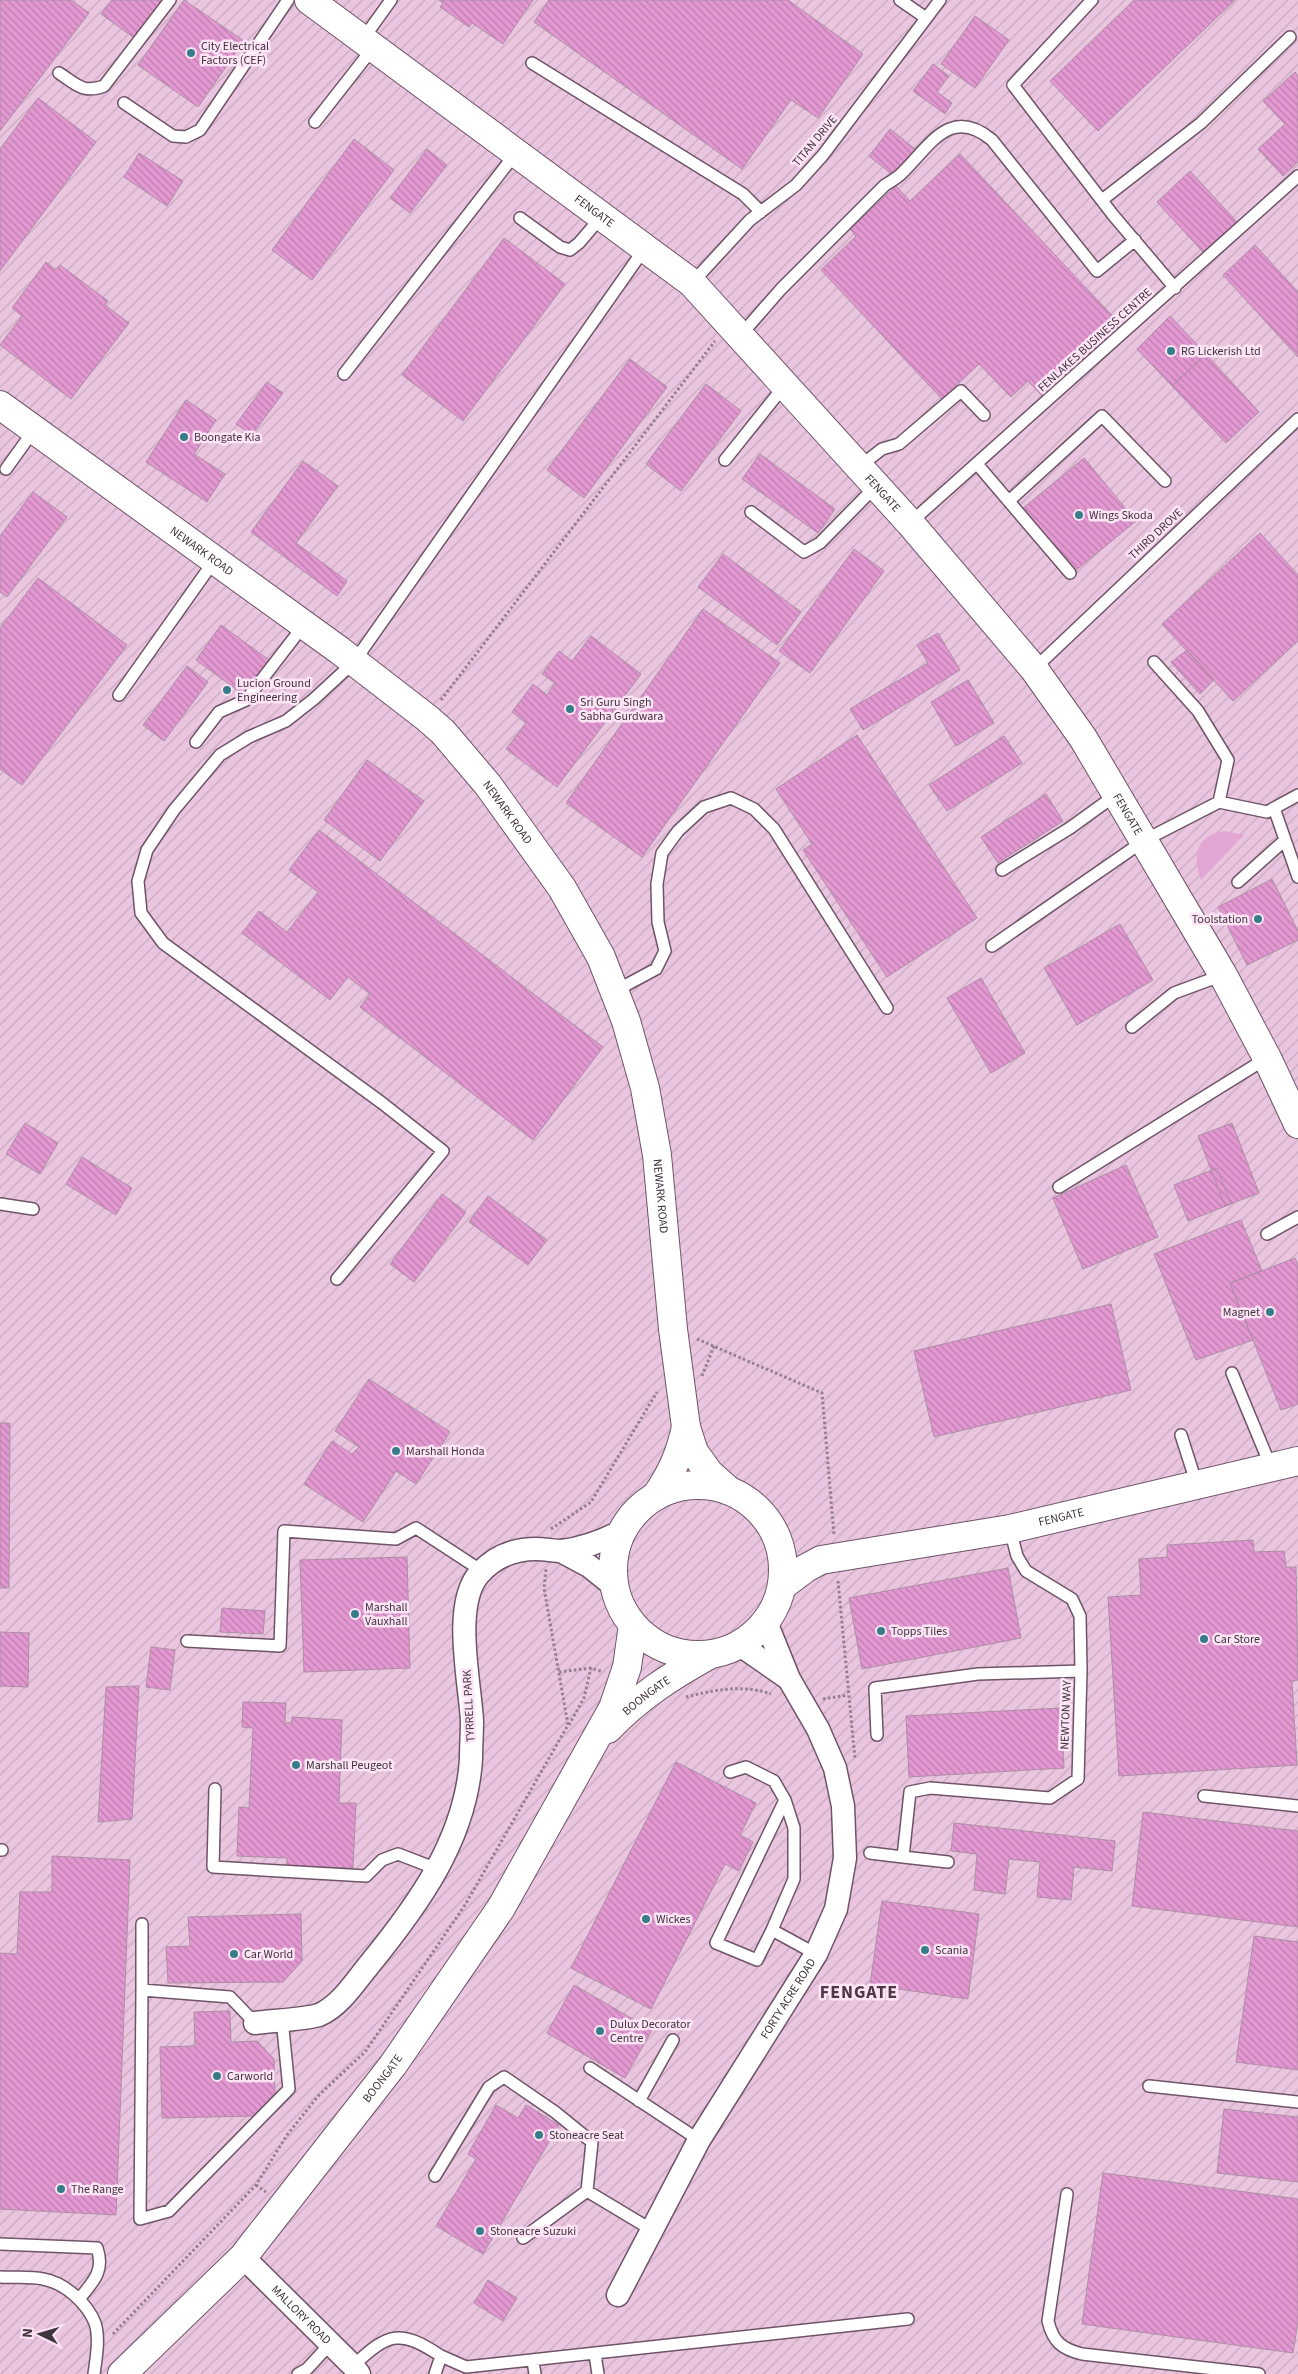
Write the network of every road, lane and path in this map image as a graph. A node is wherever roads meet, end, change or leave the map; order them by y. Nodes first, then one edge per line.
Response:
1 (170, 0) edge
2 (288, 0) edge
3 (309, 0) edge
4 (390, 0) edge
5 (900, 0) edge
6 (940, 0) edge
7 (1092, 0) edge
8 (926, 18) junction
9 (1290, 37) dead end
10 (368, 44) junction
11 (532, 63) dead end
12 (59, 73) dead end
13 (124, 103) dead end
14 (315, 122) dead end
15 (516, 154) junction
16 (1298, 176) edge
17 (1102, 200) junction
18 (761, 212) junction
19 (602, 216) junction
20 (520, 218) dead end
21 (1135, 240) junction
22 (645, 248) junction
23 (692, 283) junction
24 (1175, 288) junction
25 (734, 330) junction
26 (344, 374) dead end
27 (785, 385) junction
28 (0, 405) edge
29 (984, 415) dead end
30 (1298, 419) edge
31 (34, 430) junction
32 (725, 460) dead end
33 (977, 464) junction
34 (6, 469) dead end
35 (868, 476) junction
36 (1165, 481) dead end
37 (1009, 501) junction
38 (750, 512) dead end
39 (910, 523) junction
40 (214, 561) junction
41 (1070, 572) dead end
42 (304, 625) junction
43 (354, 662) junction
44 (1154, 662) dead end
45 (1034, 669) junction
46 (119, 694) dead end
47 (427, 718) junction
48 (196, 742) dead end
49 (1117, 794) junction
50 (1298, 795) edge
51 (1219, 802) junction
52 (1274, 808) junction
53 (1145, 840) junction
54 (1285, 840) junction
55 (1002, 870) dead end
56 (1298, 877) edge
57 (1238, 882) dead end
58 (992, 946) dead end
59 (1223, 975) junction
60 (615, 991) junction
61 (887, 1008) dead end
62 (1132, 1027) dead end
63 (1267, 1058) junction
64 (1298, 1124) edge
65 (1059, 1186) dead end
66 (0, 1204) edge
67 (33, 1210) dead end
68 (1298, 1218) edge
69 (1267, 1234) dead end
70 (337, 1279) dead end
71 (673, 1329) junction
72 (1232, 1373) dead end
73 (686, 1427) junction
74 (1181, 1435) dead end
75 (1298, 1460) edge
76 (1271, 1467) junction
77 (1197, 1485) junction
78 (728, 1490) junction
79 (656, 1496) junction
80 (768, 1521) junction
81 (1010, 1528) junction
82 (622, 1530) junction
83 (561, 1551) junction
84 (829, 1559) junction
85 (482, 1571) junction
86 (614, 1586) junction
87 (782, 1586) junction
88 (766, 1622) junction
89 (633, 1625) junction
90 (187, 1641) dead end
91 (740, 1645) junction
92 (708, 1655) junction
93 (592, 1668) junction
94 (1081, 1671) junction
95 (559, 1672) dead end
96 (622, 1679) junction
97 (789, 1679) junction
98 (685, 1697) dead end
99 (802, 1702) junction
100 (568, 1725) dead end
101 (877, 1735) dead end
102 (593, 1745) junction
103 (730, 1772) dead end
104 (215, 1789) dead end
105 (1204, 1796) dead end
106 (785, 1800) junction
107 (1298, 1806) edge
108 (870, 1853) dead end
109 (904, 1857) junction
110 (948, 1862) dead end
111 (437, 1868) junction
112 (142, 1924) dead end
113 (772, 1930) junction
114 (816, 1954) junction
115 (142, 1990) junction
116 (282, 2019) junction
117 (255, 2023) joint
118 (673, 2040) dead end
119 (590, 2068) dead end
120 (1149, 2086) dead end
121 (639, 2101) junction
122 (1298, 2102) edge
123 (699, 2140) junction
124 (435, 2176) dead end
125 (587, 2191) junction
126 (1067, 2194) dead end
127 (652, 2230) junction
128 (523, 2238) dead end
129 (0, 2244) edge
130 (243, 2257) junction
131 (0, 2278) edge
132 (618, 2295) dead end
133 (79, 2299) junction
134 (908, 2318) dead end
135 (330, 2344) junction
136 (595, 2354) junction
137 (442, 2356) junction
138 (534, 2361) junction
139 (356, 2370) edge
140 (94, 2374) edge
141 (122, 2374) edge
142 (298, 2374) edge
143 (435, 2374) edge
144 (535, 2374) edge
145 (598, 2374) edge
146 (1259, 2374) edge

1 - 12 lane
2 - 13 lane
3 - 10 street, FENGATE
4 - 10 lane
5 - 8 lane
6 - 8 lane, TITAN DRIVE
7 - 17 lane
8 - 18 lane, TITAN DRIVE
9 - 17 lane
10 - 14 lane
10 - 15 street, FENGATE
11 - 18 lane
15 - 19 street, FENGATE
15 - 26 lane
16 - 24 lane, FENLAKES BUSINESS CENTRE
17 - 21 lane
18 - 23 lane, TITAN DRIVE
19 - 20 lane
19 - 22 street, FENGATE
21 - 24 lane
21 - 25 lane
22 - 23 street, FENGATE
22 - 43 lane
23 - 25 street, FENGATE
24 - 33 lane, FENLAKES BUSINESS CENTRE
25 - 27 street, FENGATE
25 - 47 path
27 - 32 lane
27 - 35 street, FENGATE
28 - 31 street, NEWARK ROAD
29 - 35 lane
30 - 45 lane, THIRD DROVE
31 - 34 lane
31 - 40 street, NEWARK ROAD
33 - 37 lane
33 - 39 lane, FENLAKES BUSINESS CENTRE
35 - 38 lane
35 - 39 street, FENGATE
36 - 37 lane
37 - 41 lane
39 - 45 street, FENGATE
40 - 42 street, NEWARK ROAD
40 - 46 lane
42 - 43 street, NEWARK ROAD
42 - 48 lane
43 - 47 street, NEWARK ROAD
43 - 70 lane
44 - 51 lane
45 - 49 street, FENGATE
47 - 60 street, NEWARK ROAD
49 - 53 street, FENGATE
49 - 55 lane
50 - 52 lane
51 - 52 lane
51 - 53 lane
52 - 54 lane
53 - 58 lane
53 - 59 street, FENGATE
54 - 56 lane
54 - 57 lane
59 - 62 lane
59 - 63 street, FENGATE
60 - 61 lane
60 - 71 street, NEWARK ROAD
63 - 64 street, FENGATE
63 - 65 lane
66 - 67 lane
68 - 69 lane
71 - 73 street, NEWARK ROAD
71 - 84 path
72 - 76 lane
73 - 78 street, NEWARK ROAD
73 - 79 street, NEWARK ROAD
74 - 77 lane
75 - 76 street, FENGATE
76 - 77 street, FENGATE
77 - 81 street, FENGATE
78 - 79 street
78 - 80 street
79 - 82 street
80 - 84 street
80 - 87 street
81 - 84 street, FENGATE
81 - 94 lane, NEWTON WAY
82 - 83 street
82 - 86 street
83 - 85 street, TYRRELL PARK
83 - 86 street
84 - 87 street, FENGATE
84 - 99 path
85 - 90 lane
85 - 111 street, TYRRELL PARK
86 - 89 street
87 - 88 street
88 - 91 street
88 - 97 street, FORTY ACRE ROAD
89 - 92 street
89 - 96 street, BOONGATE
91 - 92 street
91 - 97 street
92 - 102 street, BOONGATE
93 - 95 path
93 - 96 path
93 - 100 path
94 - 101 lane
94 - 109 lane, NEWTON WAY
96 - 102 street, BOONGATE
97 - 99 street, FORTY ACRE ROAD
98 - 99 path
99 - 114 street, FORTY ACRE ROAD
102 - 130 street, BOONGATE
103 - 106 lane
104 - 111 lane
105 - 107 lane
106 - 113 lane
106 - 113 lane
108 - 109 lane
109 - 110 lane
111 - 116 street, TYRRELL PARK
112 - 115 lane
113 - 114 lane
114 - 123 street, FORTY ACRE ROAD
115 - 116 lane
115 - 117 lane
116 - 117 street, TYRRELL PARK
118 - 121 lane
119 - 121 lane
120 - 122 lane
121 - 123 lane
123 - 127 street, FORTY ACRE ROAD
124 - 125 lane
125 - 127 lane
125 - 128 lane
126 - 146 lane
127 - 132 street, FORTY ACRE ROAD
129 - 133 lane
130 - 135 street, MALLORY ROAD
130 - 141 street, BOONGATE
131 - 133 lane
133 - 140 lane
134 - 136 lane
135 - 139 street, MALLORY ROAD
135 - 142 lane
136 - 138 lane
136 - 145 lane
137 - 138 lane
137 - 139 lane
137 - 143 lane
138 - 144 lane

